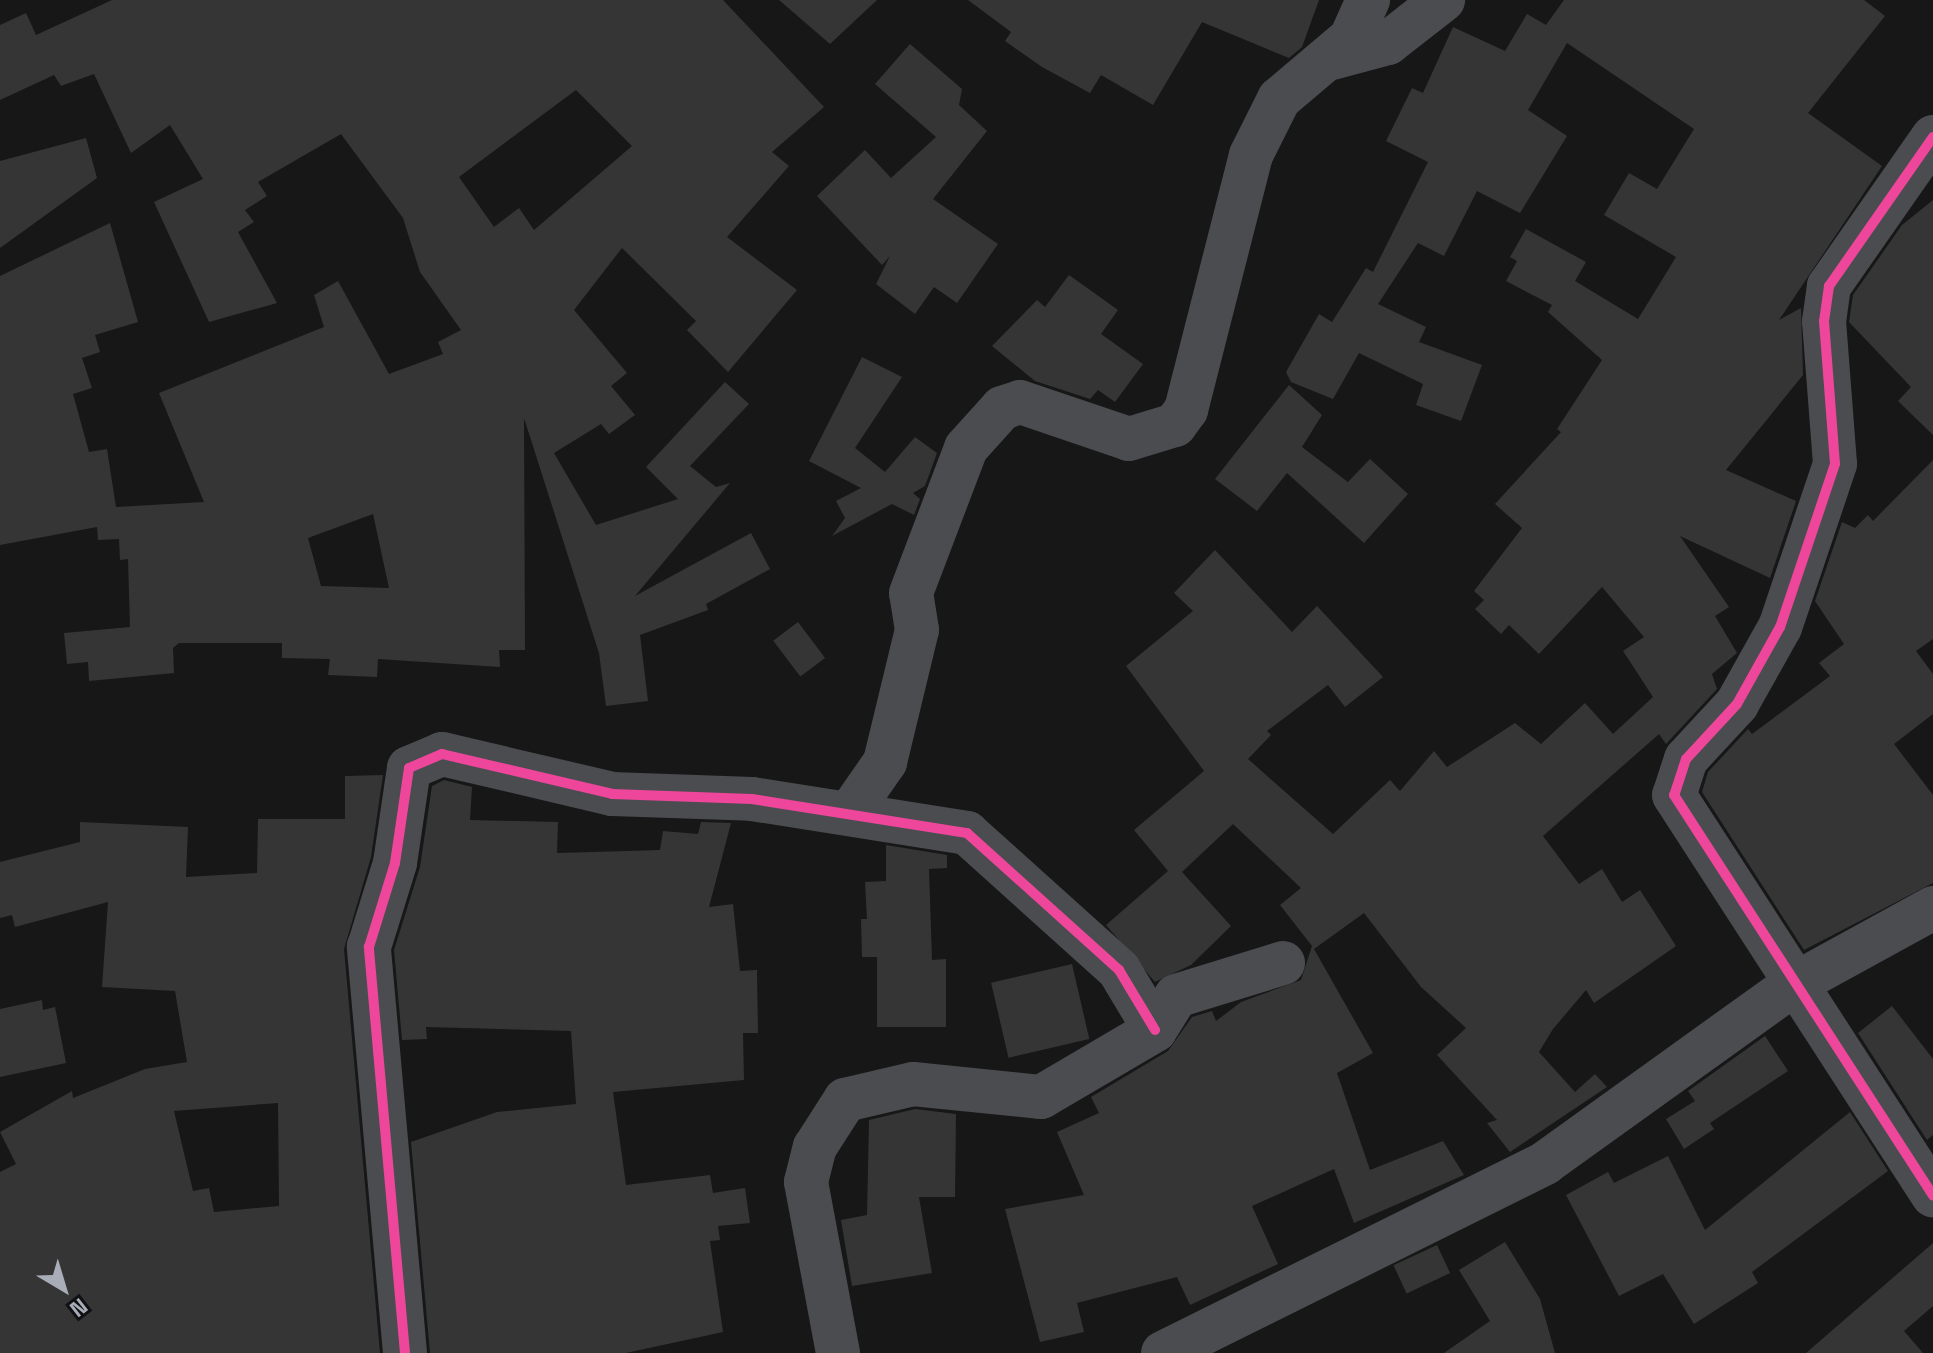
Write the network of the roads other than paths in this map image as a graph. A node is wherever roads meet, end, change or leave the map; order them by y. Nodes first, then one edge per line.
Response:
1 (1368, 0) edge
2 (1443, 0) edge
3 (1332, 58) junction
4 (1933, 137) edge
5 (851, 811) junction
6 (1933, 908) edge
7 (1283, 963) dead end
8 (1793, 985) junction
9 (1155, 1030) junction
10 (1933, 1195) edge
11 (405, 1353) edge
12 (838, 1353) edge
13 (1163, 1353) edge

1 - 3 street
2 - 3 street
3 - 5 street
4 - 8 street
5 - 9 street
5 - 11 street
6 - 8 street
7 - 9 street
8 - 10 street
8 - 13 street
9 - 12 street

